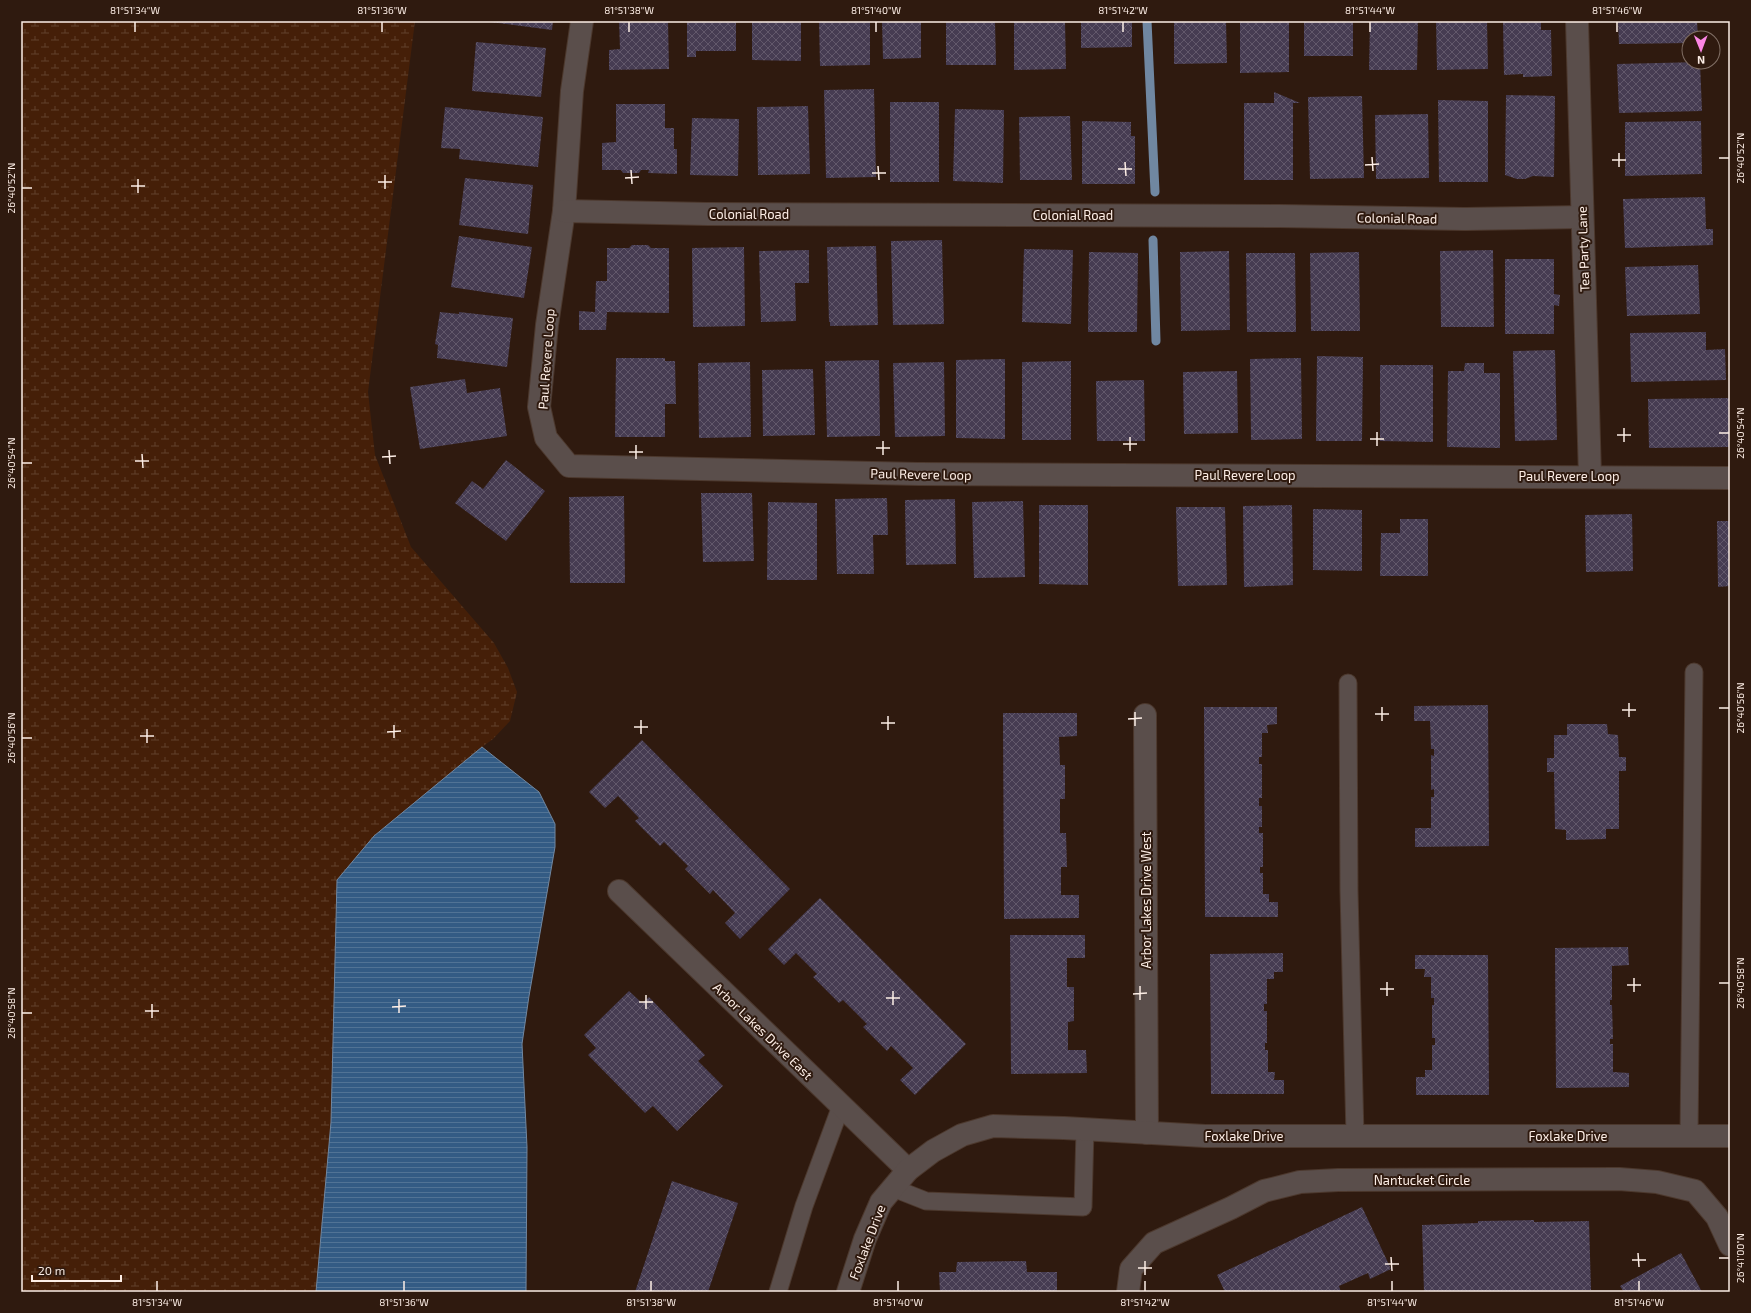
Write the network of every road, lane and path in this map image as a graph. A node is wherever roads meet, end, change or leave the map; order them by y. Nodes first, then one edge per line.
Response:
1 (582, 21) edge
2 (1577, 21) edge
3 (564, 211) junction
4 (1582, 217) junction
5 (1590, 476) junction
6 (1730, 478) edge
7 (1694, 672) dead end
8 (1348, 683) dead end
9 (1145, 715) dead end
10 (619, 891) dead end
11 (841, 1106) junction
12 (1086, 1129) junction
13 (1147, 1133) junction
14 (1356, 1136) junction
15 (1689, 1136) junction
16 (1730, 1136) edge
17 (908, 1170) junction
18 (893, 1188) junction
19 (1730, 1245) edge
20 (778, 1292) edge
21 (848, 1292) edge
22 (1128, 1292) edge

1 - 3 street, Paul Revere Loop
2 - 4 street, Tea Party Lane
3 - 4 street, Colonial Road
3 - 5 street, Paul Revere Loop
4 - 5 street, Tea Party Lane
5 - 6 street, Paul Revere Loop
7 - 15 lane
8 - 14 lane
9 - 13 street, Arbor Lakes Drive West
10 - 11 street, Arbor Lakes Drive East
11 - 17 street, Arbor Lakes Drive East
11 - 20 lane
12 - 13 street, Foxlake Drive
12 - 17 street, Foxlake Drive
12 - 18 lane
13 - 14 street, Foxlake Drive
14 - 15 street, Foxlake Drive
15 - 16 street, Foxlake Drive
17 - 18 street, Foxlake Drive
18 - 21 street, Foxlake Drive
19 - 22 street, Nantucket Circle

